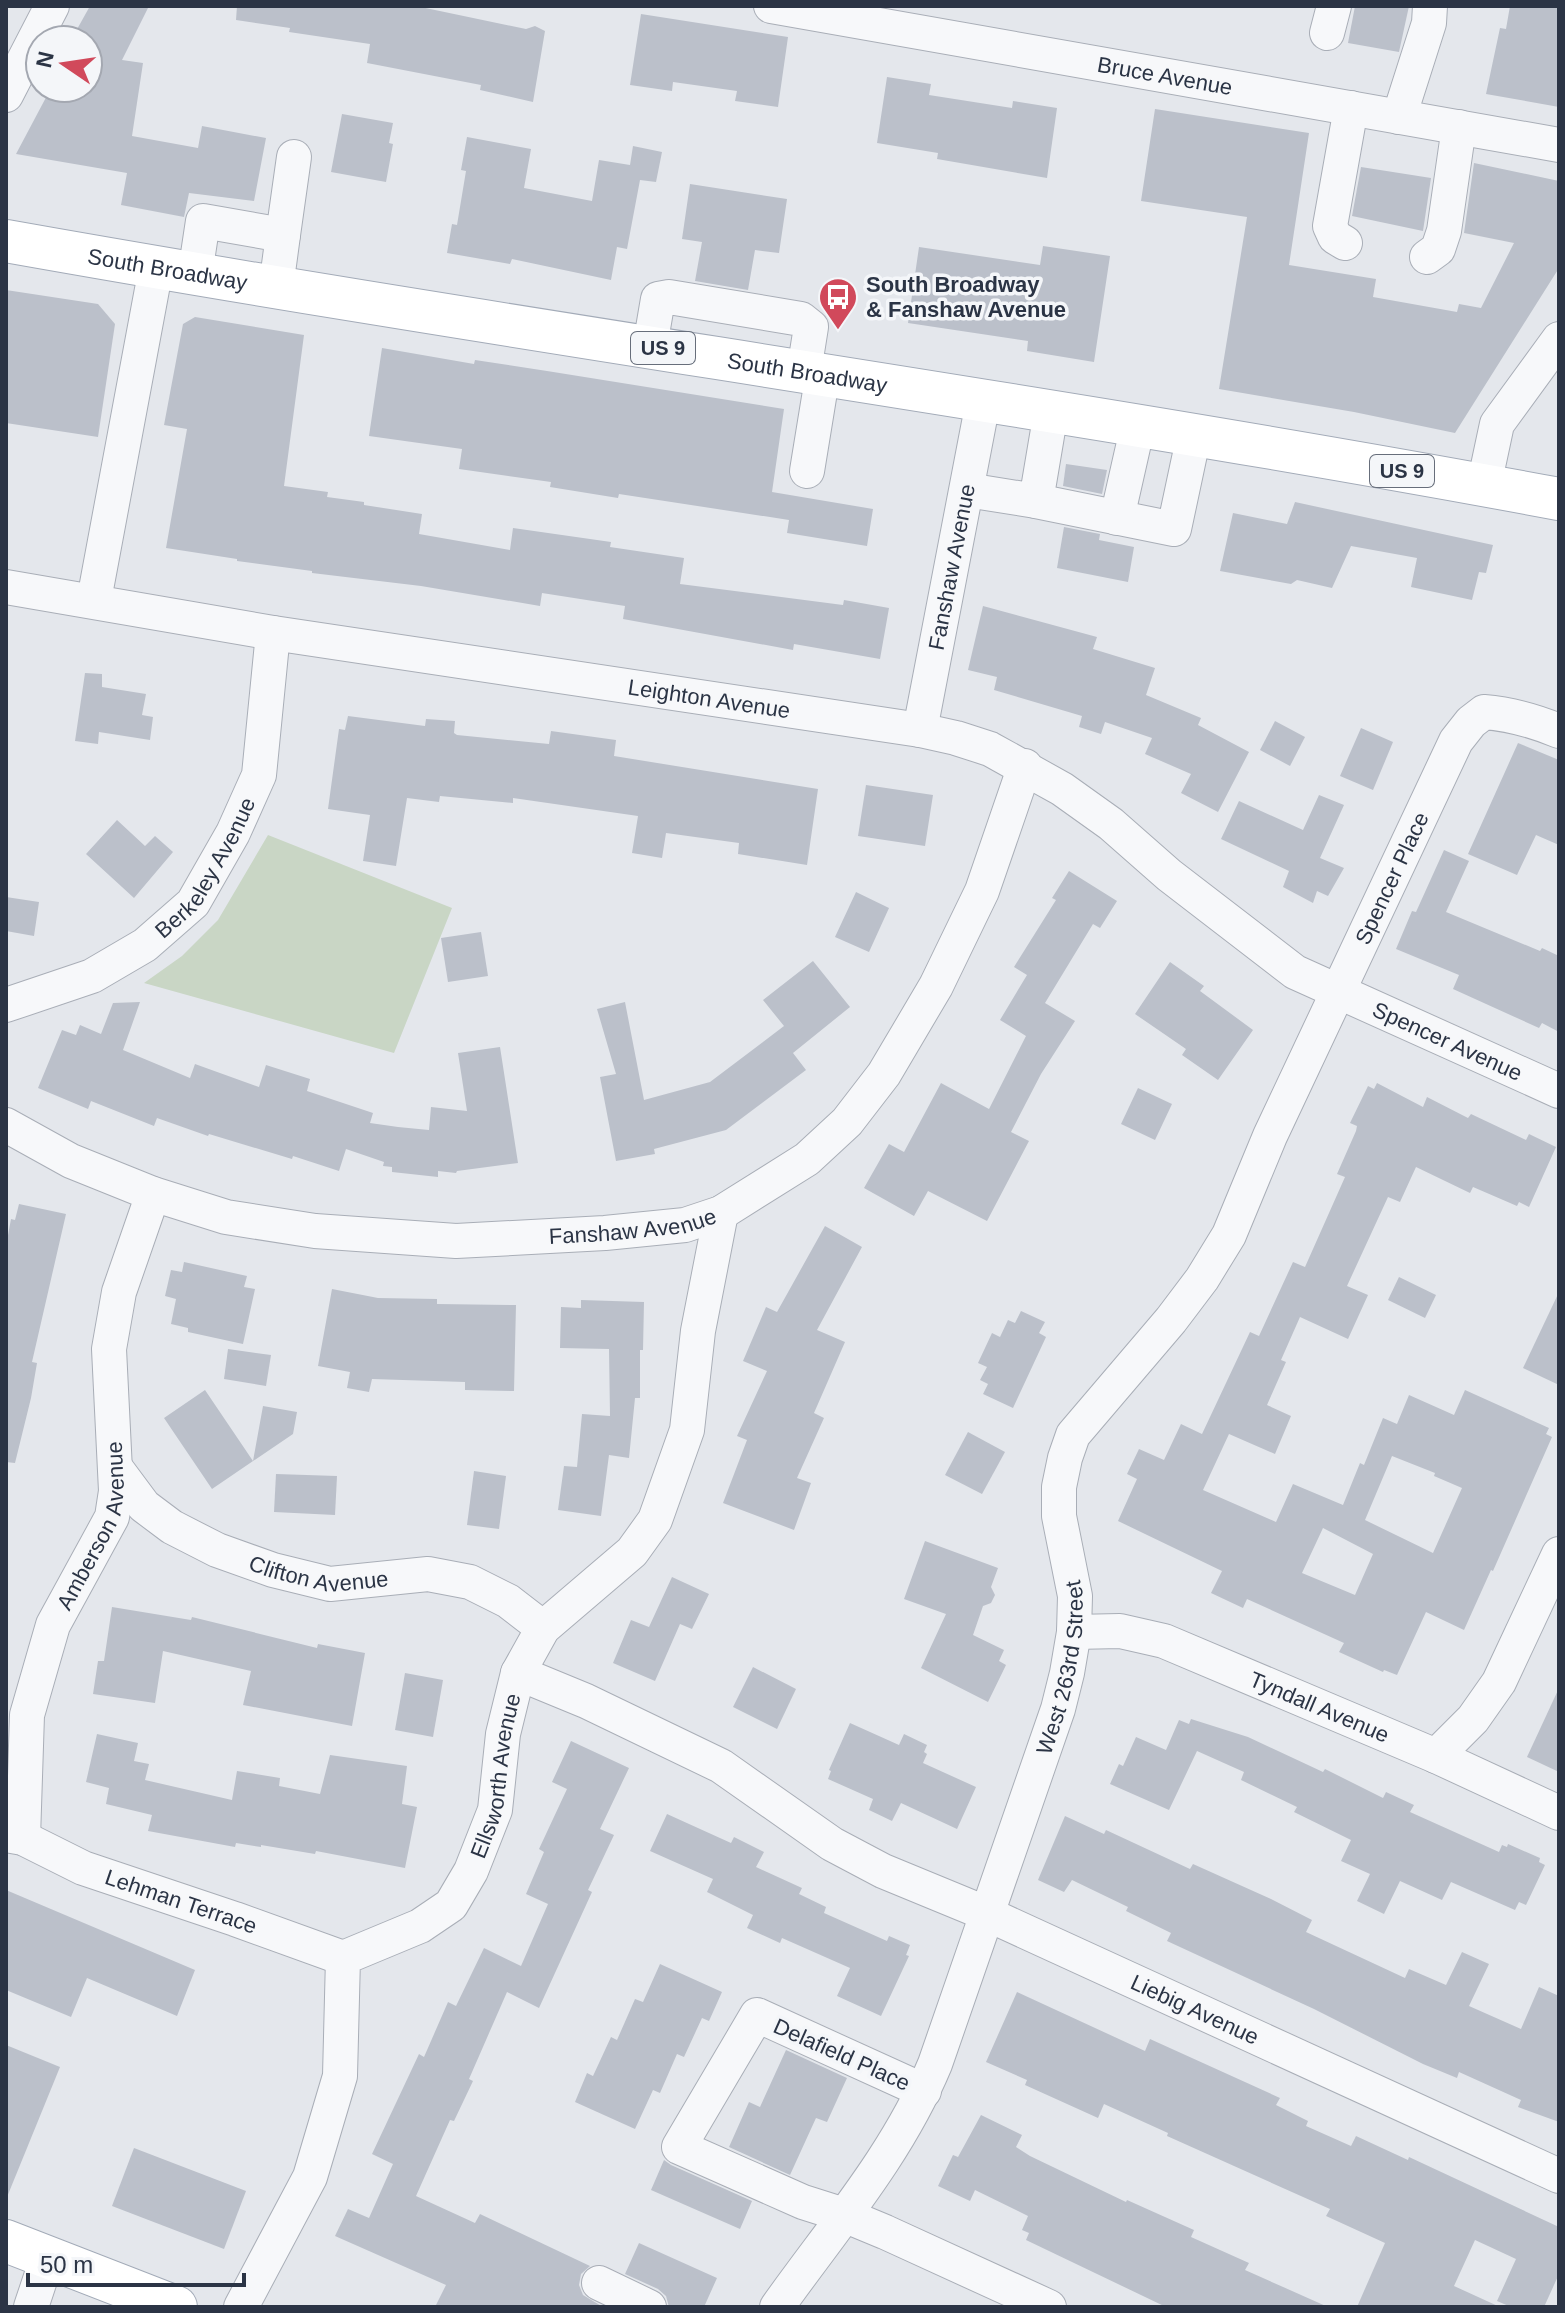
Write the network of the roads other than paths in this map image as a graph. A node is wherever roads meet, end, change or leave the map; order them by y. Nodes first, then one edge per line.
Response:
1 (52, 6) edge
2 (771, 6) edge
3 (1430, 6) edge
4 (6, 95) edge
5 (1351, 108) junction
6 (1399, 117) junction
7 (1459, 127) junction
8 (1559, 145) edge
9 (294, 157) dead end
10 (283, 235) junction
11 (6, 241) edge
12 (1345, 243) dead end
13 (1427, 257) dead end
14 (193, 273) junction
15 (276, 287) junction
16 (1559, 339) edge
17 (814, 372) junction
18 (983, 402) junction
19 (1051, 412) junction
20 (1138, 425) junction
21 (1194, 435) junction
22 (807, 471) dead end
23 (1484, 485) junction
24 (967, 490) junction
25 (1559, 499) edge
26 (1036, 501) junction
27 (1117, 518) junction
28 (6, 587) edge
29 (94, 600) junction
30 (273, 633) junction
31 (920, 730) junction
32 (1559, 731) edge
33 (1025, 766) junction
34 (1337, 992) junction
35 (6, 1005) edge
36 (1559, 1091) edge
37 (6, 1125) edge
38 (153, 1194) junction
39 (721, 1213) junction
40 (115, 1467) junction
41 (1559, 1554) edge
42 (543, 1628) junction
43 (1074, 1632) junction
44 (518, 1673) junction
45 (1436, 1756) junction
46 (1559, 1813) edge
47 (14, 1836) edge
48 (985, 1913) junction
49 (343, 1958) junction
50 (924, 2091) junction
51 (1559, 2176) edge
52 (844, 2215) junction
53 (6, 2241) edge
54 (48, 2256) junction
55 (599, 2283) dead end
56 (31, 2307) edge
57 (176, 2307) edge
58 (241, 2307) edge
59 (649, 2307) edge
60 (777, 2307) edge
61 (1049, 2307) edge

1 - 4 street
2 - 5 street, Bruce Avenue
3 - 6 street
5 - 6 street, Bruce Avenue
5 - 12 street
6 - 7 street, Bruce Avenue
7 - 8 street, Bruce Avenue
7 - 13 street
9 - 10 street
10 - 14 street
10 - 15 street
11 - 14 main road, South Broadway / US 9
14 - 15 main road, South Broadway / US 9
14 - 29 street
15 - 17 main road, South Broadway / US 9
16 - 23 street
17 - 18 main road, South Broadway / US 9
17 - 22 street
18 - 19 main road, South Broadway / US 9
18 - 24 street, Fanshaw Avenue
19 - 20 main road, South Broadway / US 9
19 - 26 street
20 - 21 main road, South Broadway / US 9
20 - 27 street
21 - 23 main road, South Broadway / US 9
21 - 27 street
23 - 25 main road, South Broadway / US 9
24 - 26 street
24 - 31 street, Fanshaw Avenue
26 - 27 street
28 - 29 street, Leighton Avenue
29 - 30 street, Leighton Avenue
30 - 31 street, Leighton Avenue
30 - 35 street, Berkeley Avenue
31 - 33 street, Leighton Avenue
32 - 34 street, Spencer Place
33 - 34 street, Leighton Avenue
33 - 39 street, Fanshaw Avenue
34 - 36 street, Spencer Avenue
34 - 43 street, West 263rd Street
37 - 38 street, Fanshaw Avenue
38 - 39 street, Fanshaw Avenue
38 - 40 street, Amberson Avenue
39 - 42 street, Ellsworth Avenue
40 - 42 street, Clifton Avenue
40 - 47 street, Amberson Avenue
41 - 45 street
42 - 44 street, Ellsworth Avenue
43 - 45 street, Tyndall Avenue
43 - 48 street, West 263rd Street
44 - 48 street, Liebig Avenue
44 - 49 street, Ellsworth Avenue
45 - 46 street, Tyndall Avenue
47 - 49 street, Lehman Terrace
48 - 50 street, West 263rd Street
48 - 51 street, Liebig Avenue
49 - 58 street
50 - 52 street, West 263rd Street
50 - 52 street, Delafield Place
52 - 60 street, West 263rd Street
52 - 61 street
53 - 54 main road
54 - 56 street
54 - 57 main road
55 - 59 street

